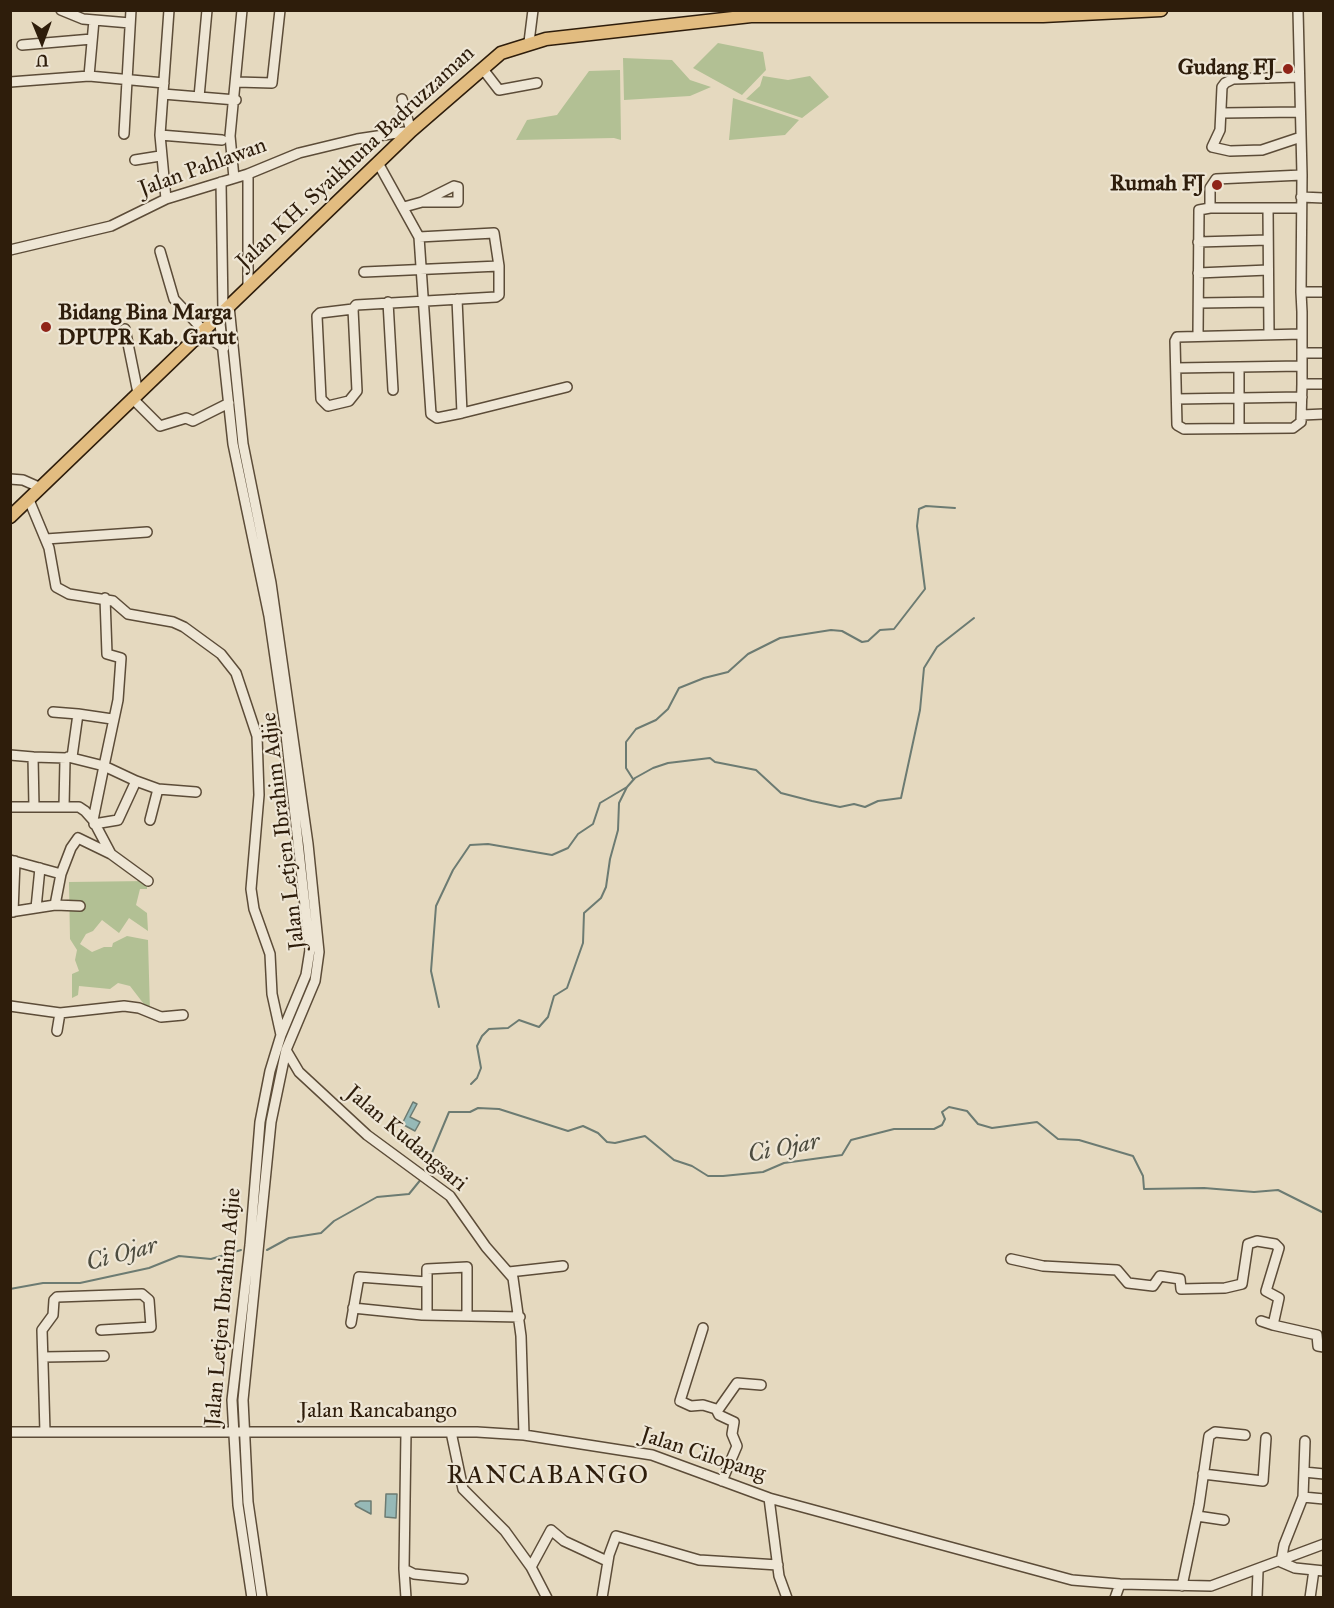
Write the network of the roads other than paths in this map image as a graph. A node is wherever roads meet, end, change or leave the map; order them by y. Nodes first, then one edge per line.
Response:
1 (61, 10) edge
2 (132, 10) edge
3 (169, 10) edge
4 (207, 10) edge
5 (242, 10) edge
6 (280, 10) edge
7 (533, 10) edge
8 (1161, 10) edge
9 (1298, 10) edge
10 (808, 13) edge
11 (729, 14) edge
12 (94, 20) junction
13 (130, 23) junction
14 (92, 39) junction
15 (529, 42) junction
16 (22, 45) dead end
17 (482, 68) junction
18 (89, 76) junction
19 (1299, 77) junction
20 (126, 80) junction
21 (10, 82) edge
22 (237, 82) junction
23 (164, 83) junction
24 (537, 83) dead end
25 (164, 94) junction
26 (199, 97) junction
27 (402, 99) dead end
28 (236, 100) junction
29 (1300, 112) junction
30 (1222, 113) junction
31 (411, 131) junction
32 (124, 134) dead end
33 (160, 135) junction
34 (1301, 137) junction
35 (222, 140) dead end
36 (160, 156) junction
37 (135, 160) dead end
38 (378, 163) junction
39 (248, 174) junction
40 (1302, 175) junction
41 (234, 178) junction
42 (221, 182) junction
43 (1301, 197) junction
44 (1323, 198) edge
45 (166, 199) junction
46 (422, 202) dead end
47 (404, 207) junction
48 (1210, 208) junction
49 (1268, 208) junction
50 (1301, 208) junction
51 (419, 237) junction
52 (1268, 240) junction
53 (1198, 242) junction
54 (10, 250) edge
55 (160, 251) dead end
56 (499, 266) junction
57 (422, 268) junction
58 (1268, 270) junction
59 (364, 272) dead end
60 (1198, 273) junction
61 (248, 288) junction
62 (1301, 292) junction
63 (1323, 292) edge
64 (457, 299) junction
65 (423, 300) junction
66 (388, 302) junction
67 (1268, 302) junction
68 (1199, 303) junction
69 (353, 309) junction
70 (224, 310) junction
71 (125, 329) dead end
72 (203, 330) junction
73 (1198, 334) junction
74 (1269, 334) junction
75 (1302, 334) junction
76 (190, 343) junction
77 (224, 348) junction
78 (1302, 353) junction
79 (1323, 353) edge
80 (1302, 366) junction
81 (1176, 368) junction
82 (1239, 368) junction
83 (1302, 384) junction
84 (1323, 384) edge
85 (567, 387) dead end
86 (393, 390) dead end
87 (135, 396) junction
88 (1302, 397) junction
89 (1239, 398) junction
90 (1177, 399) junction
91 (229, 403) junction
92 (462, 414) junction
93 (1323, 414) edge
94 (1302, 415) junction
95 (1239, 427) junction
96 (10, 479) edge
97 (41, 488) junction
98 (29, 500) junction
99 (10, 517) edge
100 (147, 532) dead end
101 (46, 539) junction
102 (105, 598) junction
103 (53, 712) dead end
104 (78, 714) junction
105 (112, 719) junction
106 (10, 755) edge
107 (33, 757) junction
108 (69, 758) junction
109 (104, 766) junction
110 (136, 781) junction
111 (158, 789) junction
112 (196, 792) dead end
113 (10, 807) edge
114 (34, 807) junction
115 (64, 807) junction
116 (150, 820) dead end
117 (94, 822) junction
118 (304, 845) junction
119 (111, 854) junction
120 (13, 860) edge
121 (40, 868) junction
122 (61, 874) junction
123 (148, 881) dead end
124 (56, 905) junction
125 (80, 906) dead end
126 (36, 908) junction
127 (12, 912) edge
128 (10, 1006) edge
129 (60, 1012) junction
130 (183, 1015) dead end
131 (57, 1031) dead end
132 (281, 1035) junction
133 (286, 1050) junction
134 (253, 1180) junction
135 (264, 1180) junction
136 (1011, 1259) dead end
137 (563, 1266) dead end
138 (509, 1272) junction
139 (427, 1282) junction
140 (353, 1308) junction
141 (427, 1315) junction
142 (467, 1316) junction
143 (520, 1317) junction
144 (1261, 1322) dead end
145 (351, 1323) dead end
146 (1273, 1325) junction
147 (703, 1328) dead end
148 (101, 1330) dead end
149 (1323, 1347) edge
150 (104, 1356) dead end
151 (43, 1358) junction
152 (761, 1385) dead end
153 (718, 1410) junction
154 (243, 1430) junction
155 (232, 1431) junction
156 (10, 1432) edge
157 (45, 1432) junction
158 (406, 1432) junction
159 (451, 1432) junction
160 (524, 1435) junction
161 (1245, 1435) dead end
162 (1266, 1438) dead end
163 (1305, 1441) dead end
164 (1304, 1472) junction
165 (1203, 1474) junction
166 (1323, 1474) edge
167 (722, 1481) junction
168 (1303, 1497) junction
169 (769, 1498) junction
170 (1323, 1499) edge
171 (1197, 1516) junction
172 (1224, 1520) dead end
173 (1323, 1544) edge
174 (608, 1561) junction
175 (1281, 1562) junction
176 (778, 1565) junction
177 (531, 1567) junction
178 (404, 1569) junction
179 (1258, 1571) junction
180 (1319, 1571) edge
181 (463, 1579) dead end
182 (1120, 1584) junction
183 (255, 1585) junction
184 (1182, 1586) junction
185 (252, 1598) edge
186 (262, 1598) edge
187 (406, 1598) edge
188 (547, 1598) edge
189 (602, 1598) edge
190 (787, 1598) edge
191 (1115, 1598) edge
192 (1257, 1598) edge
193 (1310, 1598) edge

1 - 12 street
2 - 13 street
3 - 23 street
4 - 26 street
5 - 22 street
6 - 22 street
7 - 15 street
8 - 10 main road, Jalan KH. Syaikhuna Badruzzaman
9 - 19 street
10 - 11 main road, Jalan KH. Syaikhuna Badruzzaman
11 - 15 main road, Jalan KH. Syaikhuna Badruzzaman
12 - 13 street
12 - 14 street
13 - 20 street
14 - 16 street
14 - 18 street
15 - 17 main road, Jalan KH. Syaikhuna Badruzzaman
17 - 24 street
17 - 31 main road, Jalan KH. Syaikhuna Badruzzaman
18 - 20 street
18 - 21 street
19 - 29 street
19 - 30 street
20 - 23 street
20 - 32 street
22 - 28 street
23 - 25 street
25 - 26 street
25 - 33 street
26 - 28 street
27 - 31 street
28 - 41 street
29 - 30 street
29 - 34 street
30 - 34 street
31 - 38 main road, Jalan KH. Syaikhuna Badruzzaman
31 - 39 street, Jalan Pahlawan
33 - 35 street
33 - 36 street
34 - 40 street
36 - 37 street
36 - 45 street
38 - 47 street
38 - 61 main road, Jalan KH. Syaikhuna Badruzzaman
39 - 41 street, Jalan Pahlawan
39 - 61 street
40 - 43 street
40 - 48 street
41 - 42 street, Jalan Pahlawan
42 - 45 street, Jalan Pahlawan
42 - 70 street
43 - 44 street
43 - 50 street
45 - 54 street, Jalan Pahlawan
46 - 47 street
47 - 51 street
48 - 49 street
48 - 53 street
49 - 50 street
49 - 52 street
50 - 62 street
51 - 56 street
51 - 57 street
52 - 53 street
52 - 58 street
53 - 60 street
55 - 72 street
56 - 57 street
56 - 64 street
57 - 59 street
57 - 65 street
58 - 60 street
58 - 67 street
60 - 68 street
61 - 70 main road, Jalan KH. Syaikhuna Badruzzaman
62 - 63 street
62 - 75 street
64 - 65 street
64 - 92 street
65 - 66 street
65 - 92 street
66 - 69 street
66 - 86 street
67 - 68 street
67 - 74 street
68 - 73 street
69 - 69 street
70 - 72 main road, Jalan KH. Syaikhuna Badruzzaman
70 - 77 street, Jalan Letjen Ibrahim Adjie
70 - 118 street, Jalan Letjen Ibrahim Adjie
71 - 87 street
72 - 76 main road, Jalan KH. Syaikhuna Badruzzaman
73 - 74 street
73 - 81 street
74 - 75 street
75 - 78 street
76 - 77 street
76 - 87 main road, Jalan KH. Syaikhuna Badruzzaman
77 - 91 street, Jalan Letjen Ibrahim Adjie
78 - 79 street
78 - 80 street
80 - 82 street
80 - 83 street
81 - 82 street
81 - 90 street
82 - 89 street
83 - 84 street
83 - 88 street
85 - 92 street
87 - 91 street
87 - 97 main road, Jalan KH. Syaikhuna Badruzzaman
88 - 89 street
88 - 94 street
89 - 90 street
89 - 95 street
90 - 95 street
91 - 118 street, Jalan Letjen Ibrahim Adjie
93 - 94 street
94 - 95 street
96 - 97 street
97 - 98 main road, Jalan KH. Syaikhuna Badruzzaman
98 - 99 main road, Jalan KH. Syaikhuna Badruzzaman
98 - 101 street
100 - 101 street
101 - 102 street
102 - 105 street
102 - 132 street
103 - 104 street
104 - 105 street
104 - 108 street
105 - 109 street
106 - 107 street
107 - 108 street
107 - 114 street
108 - 109 street
108 - 115 street
109 - 110 street
109 - 117 street
110 - 111 street
110 - 117 street
111 - 112 street
111 - 116 street
113 - 114 street
114 - 115 street
115 - 117 street
117 - 119 street
118 - 132 street, Jalan Letjen Ibrahim Adjie
118 - 133 street, Jalan Letjen Ibrahim Adjie
119 - 122 street
119 - 123 street
120 - 121 street
120 - 127 street
121 - 122 street
121 - 126 street
122 - 124 street
124 - 125 street
124 - 126 street
126 - 127 street
128 - 129 street
129 - 130 street
129 - 131 street
132 - 134 street, Jalan Letjen Ibrahim Adjie
133 - 135 street, Jalan Letjen Ibrahim Adjie
133 - 138 street, Jalan Kudangsari
134 - 135 street
134 - 155 street, Jalan Letjen Ibrahim Adjie
135 - 154 street, Jalan Letjen Ibrahim Adjie
136 - 146 street
137 - 138 street
138 - 143 street, Jalan Kudangsari
139 - 140 street
139 - 141 street
139 - 142 street
140 - 141 street
140 - 145 street
141 - 142 street
142 - 143 street
143 - 160 street, Jalan Kudangsari
144 - 146 street
146 - 149 street
147 - 153 street
148 - 151 street
150 - 151 street
151 - 157 street
152 - 153 street
153 - 167 street
154 - 155 street, Jalan Rancabango
154 - 158 street, Jalan Rancabango
154 - 183 street, Jalan Letjen Ibrahim Adjie
155 - 157 street, Jalan Rancabango
155 - 183 street, Jalan Letjen Ibrahim Adjie
156 - 157 street, Jalan Rancabango
158 - 159 street, Jalan Rancabango
158 - 178 street
159 - 160 street, Jalan Rancabango
159 - 177 street
160 - 167 street, Jalan Cilopang
161 - 165 street
162 - 165 street
163 - 164 street
164 - 166 street
164 - 168 street
165 - 171 street
167 - 169 street, Jalan Cilopang
168 - 170 street
168 - 175 street
169 - 176 street, Jalan Cilopang
169 - 182 street
171 - 172 street
171 - 184 street
173 - 175 street
174 - 176 street
174 - 177 street
174 - 189 street
175 - 179 street
175 - 180 street
176 - 190 street, Jalan Cilopang
177 - 188 street
178 - 181 street
178 - 187 street
179 - 184 street
179 - 192 street
180 - 193 street
182 - 184 street
182 - 191 street
183 - 185 street, Jalan Letjen Ibrahim Adjie
183 - 186 street, Jalan Letjen Ibrahim Adjie

